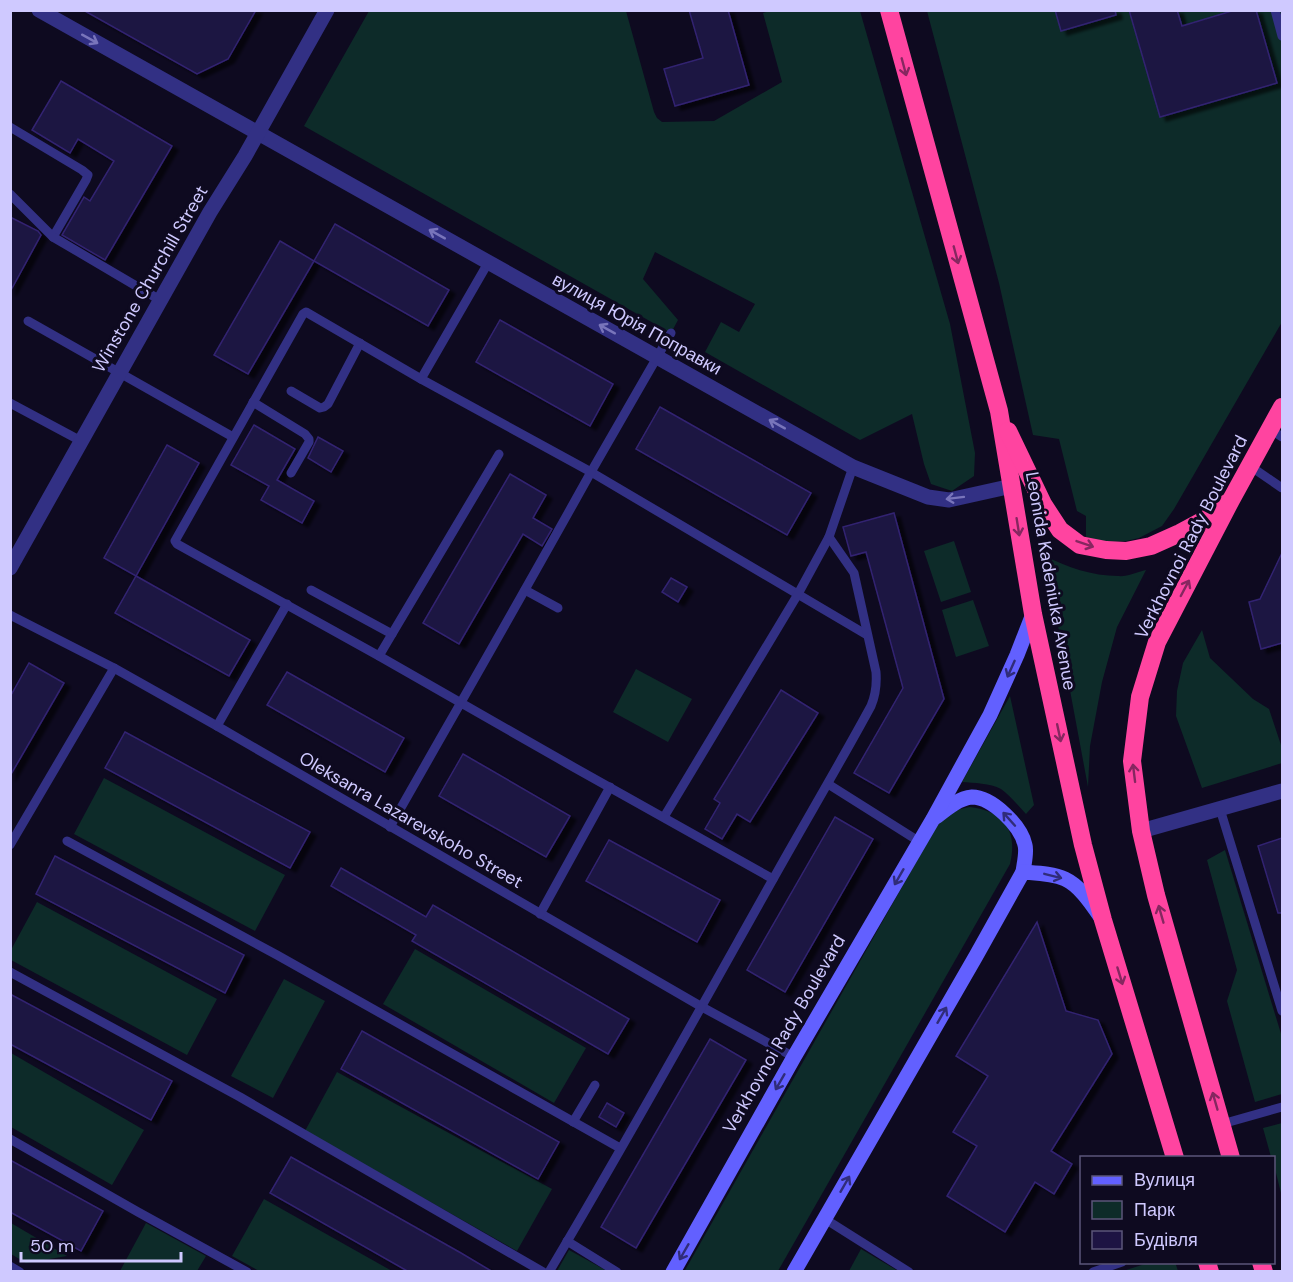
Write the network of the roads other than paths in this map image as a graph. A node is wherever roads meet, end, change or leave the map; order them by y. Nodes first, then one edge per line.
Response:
1 (39, 10) edge
2 (327, 10) edge
3 (889, 10) edge
4 (1275, 10) edge
5 (1282, 36) edge
6 (10, 127) edge
7 (258, 132) junction
8 (10, 194) edge
9 (53, 237) junction
10 (488, 262) junction
11 (160, 300) junction
12 (28, 321) dead end
13 (671, 333) dead end
14 (360, 343) junction
15 (657, 357) junction
16 (120, 372) junction
17 (422, 379) junction
18 (291, 391) dead end
19 (253, 402) junction
20 (10, 403) edge
21 (1282, 407) edge
22 (999, 411) junction
23 (1276, 433) edge
24 (233, 437) junction
25 (81, 441) junction
26 (499, 454) dead end
27 (1250, 466) junction
28 (853, 467) junction
29 (591, 472) junction
30 (291, 473) dead end
31 (1012, 486) junction
32 (1282, 488) edge
33 (1231, 501) junction
34 (829, 537) junction
35 (10, 568) edge
36 (311, 590) dead end
37 (525, 590) junction
38 (798, 594) junction
39 (287, 604) junction
40 (558, 608) dead end
41 (1033, 614) junction
42 (10, 615) edge
43 (392, 634) junction
44 (867, 634) junction
45 (379, 656) junction
46 (114, 668) junction
47 (461, 702) junction
48 (217, 726) junction
49 (828, 784) junction
50 (610, 787) junction
51 (1282, 791) edge
52 (1220, 809) junction
53 (664, 817) junction
54 (933, 819) junction
55 (390, 827) junction
56 (1141, 831) junction
57 (67, 841) dead end
58 (920, 842) junction
59 (10, 845) edge
60 (1023, 872) junction
61 (773, 879) junction
62 (540, 914) junction
63 (1103, 920) junction
64 (10, 972) edge
65 (702, 1007) junction
66 (1282, 1011) edge
67 (794, 1057) junction
68 (595, 1085) dead end
69 (1282, 1107) edge
70 (573, 1122) junction
71 (1222, 1124) junction
72 (10, 1139) edge
73 (620, 1148) junction
74 (1175, 1156) edge
75 (1230, 1156) edge
76 (825, 1219) junction
77 (567, 1242) junction
78 (1119, 1264) edge
79 (10, 1266) edge
80 (20, 1272) edge
81 (247, 1272) edge
82 (543, 1272) edge
83 (549, 1272) edge
84 (617, 1272) edge
85 (673, 1272) edge
86 (794, 1272) edge
87 (909, 1272) edge
88 (1093, 1272) edge

1 -> 7 street, вулиця Юрія Поправки
2 - 7 street, Winstone Churchill Street
3 -> 22 highway, Leonida Kadeniuka Avenue
4 - 5 lane
6 - 9 lane
10 -> 7 street, вулиця Юрія Поправки
7 - 11 street, Winstone Churchill Street
8 - 9 lane
9 - 11 lane
15 -> 10 street, вулиця Юрія Поправки
10 - 17 lane
11 - 16 street, Winstone Churchill Street
12 - 16 lane
13 - 15 lane
14 - 17 lane
14 - 18 lane
14 - 19 lane
28 -> 15 street, вулиця Юрія Поправки
15 - 29 lane
16 - 24 lane
16 - 25 street, Winstone Churchill Street
17 - 29 lane
19 - 24 lane
19 - 30 lane
20 - 25 lane
21 - 23 highway, Verkhovnoi Rady Boulevard
22 - 31 highway, Leonida Kadeniuka Avenue
22 -> 33 highway
23 - 27 highway, Verkhovnoi Rady Boulevard
24 - 39 lane
25 - 35 street, Winstone Churchill Street
26 - 43 lane
27 - 32 lane
27 - 33 highway, Verkhovnoi Rady Boulevard
31 -> 28 street, вулиця Юрія Поправки
28 - 34 lane
29 - 37 lane
29 - 38 lane
31 -> 41 highway, Leonida Kadeniuka Avenue
56 -> 33 highway, Verkhovnoi Rady Boulevard
34 - 38 lane
34 - 44 lane
36 - 43 lane
37 - 40 lane
37 - 47 lane
38 - 44 lane
38 - 53 lane
39 - 45 lane
39 - 48 lane
41 -> 54 street, Verkhovnoi Rady Boulevard
41 -> 63 highway, Leonida Kadeniuka Avenue
42 - 46 lane, Oleksanra Lazarevskoho Street
43 - 45 lane
44 - 49 lane
45 - 47 lane
46 - 48 lane, Oleksanra Lazarevskoho Street
46 - 59 lane
47 - 50 lane
47 - 55 lane
48 - 55 lane, Oleksanra Lazarevskoho Street
49 - 58 lane
49 - 61 lane
50 - 53 lane
50 - 62 lane
51 - 52 street
52 - 56 street
52 - 66 lane
53 - 61 lane
54 - 58 street, Verkhovnoi Rady Boulevard
60 -> 54 street, Verkhovnoi Rady Boulevard
55 - 62 lane, Oleksanra Lazarevskoho Street
71 -> 56 highway
57 - 70 lane
58 -> 67 street, Verkhovnoi Rady Boulevard
60 -> 63 street
76 -> 60 street, Verkhovnoi Rady Boulevard
61 - 65 lane
62 - 65 lane, Oleksanra Lazarevskoho Street
63 -> 74 highway, Leonida Kadeniuka Avenue
64 - 82 lane
65 - 67 lane, Oleksanra Lazarevskoho Street
65 - 73 lane
67 -> 85 street, Verkhovnoi Rady Boulevard
68 - 70 lane
69 - 71 lane
70 - 73 lane
71 - 75 highway
72 - 81 lane
73 - 77 lane
76 - 86 street, Verkhovnoi Rady Boulevard
76 - 87 lane
77 - 83 lane
77 - 84 lane
78 - 88 lane
79 - 80 lane

